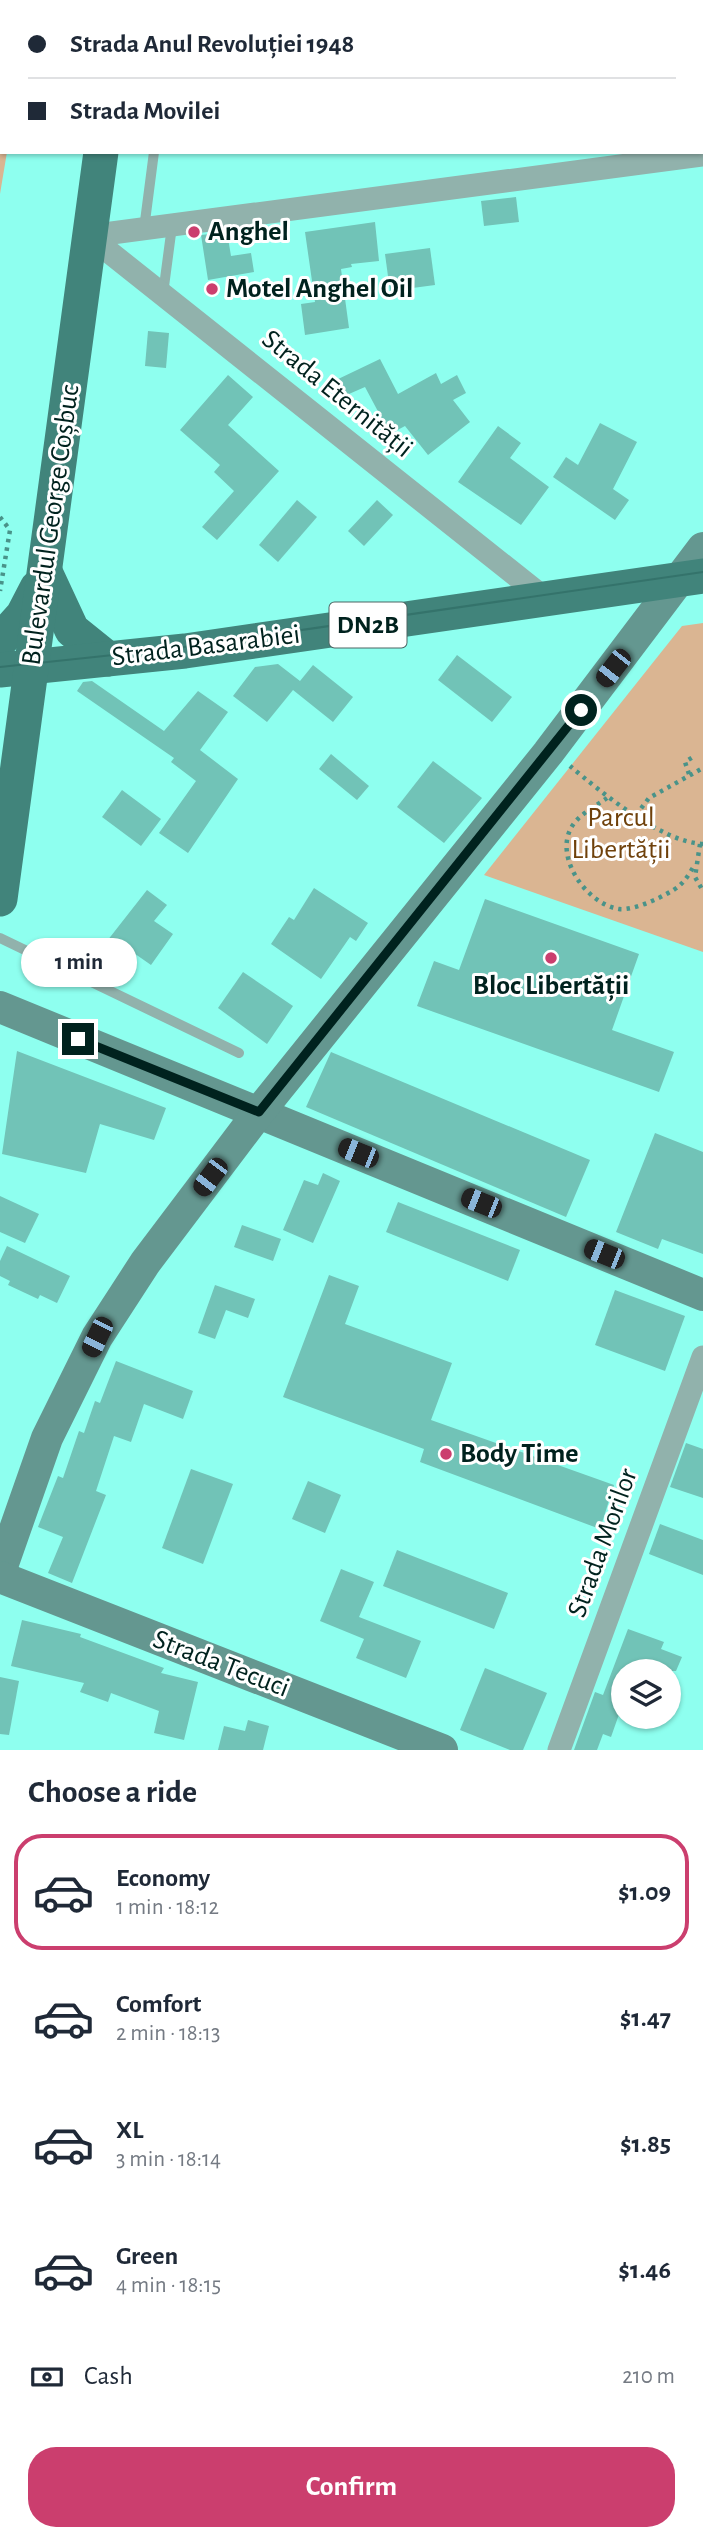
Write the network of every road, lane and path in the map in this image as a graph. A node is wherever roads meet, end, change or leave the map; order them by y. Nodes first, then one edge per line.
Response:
1 (101, 154) edge
2 (154, 154) edge
3 (703, 155) edge
4 (173, 226) junction
5 (144, 229) junction
6 (89, 236) junction
7 (163, 294) junction
8 (0, 517) edge
9 (703, 548) edge
10 (45, 572) junction
11 (691, 579) edge
12 (0, 591) edge
13 (547, 600) junction
14 (0, 641) edge
15 (108, 659) junction
16 (16, 668) edge
17 (0, 724) edge
18 (548, 753) junction
19 (693, 757) dead end
20 (19, 767) junction
21 (703, 768) edge
22 (689, 774) junction
23 (607, 798) junction
24 (636, 815) junction
25 (702, 844) edge
26 (695, 864) junction
27 (1, 890) edge
28 (703, 891) edge
29 (0, 938) edge
30 (0, 1007) edge
31 (239, 1053) dead end
32 (259, 1112) junction
33 (703, 1295) edge
34 (703, 1357) edge
35 (0, 1574) edge
36 (442, 1750) edge
37 (559, 1750) edge

1 - 6 main road, Bulevardul George Coșbuc
2 - 5 lane
3 - 4 street
4 - 5 street
4 - 7 lane
5 - 6 street
6 - 7 street, Strada Eternității
6 - 10 main road, Bulevardul George Coșbuc
7 - 13 street, Strada Eternității
8 - 12 path
9 - 11 street
10 - 14 main road
10 - 15 main road
10 - 16 main road, Bulevardul George Coșbuc
11 - 13 main road, Strada Basarabiei / DN2B
11 - 18 street
13 - 15 main road, Strada Basarabiei / DN2B
15 - 16 main road, Strada Basarabiei / DN2B
16 - 20 main road, Bulevardul George Coșbuc
17 - 20 main road
18 - 23 path
18 - 32 street
19 - 22 path
20 - 27 main road, Bulevardul George Coșbuc
21 - 22 path
22 - 24 path
23 - 24 path
23 - 26 path
24 - 25 path
25 - 26 path
26 - 28 path
29 - 31 lane
30 - 32 street
32 - 33 street
32 - 35 street
34 - 37 street, Strada Morilor
35 - 36 street, Strada Tecuci

